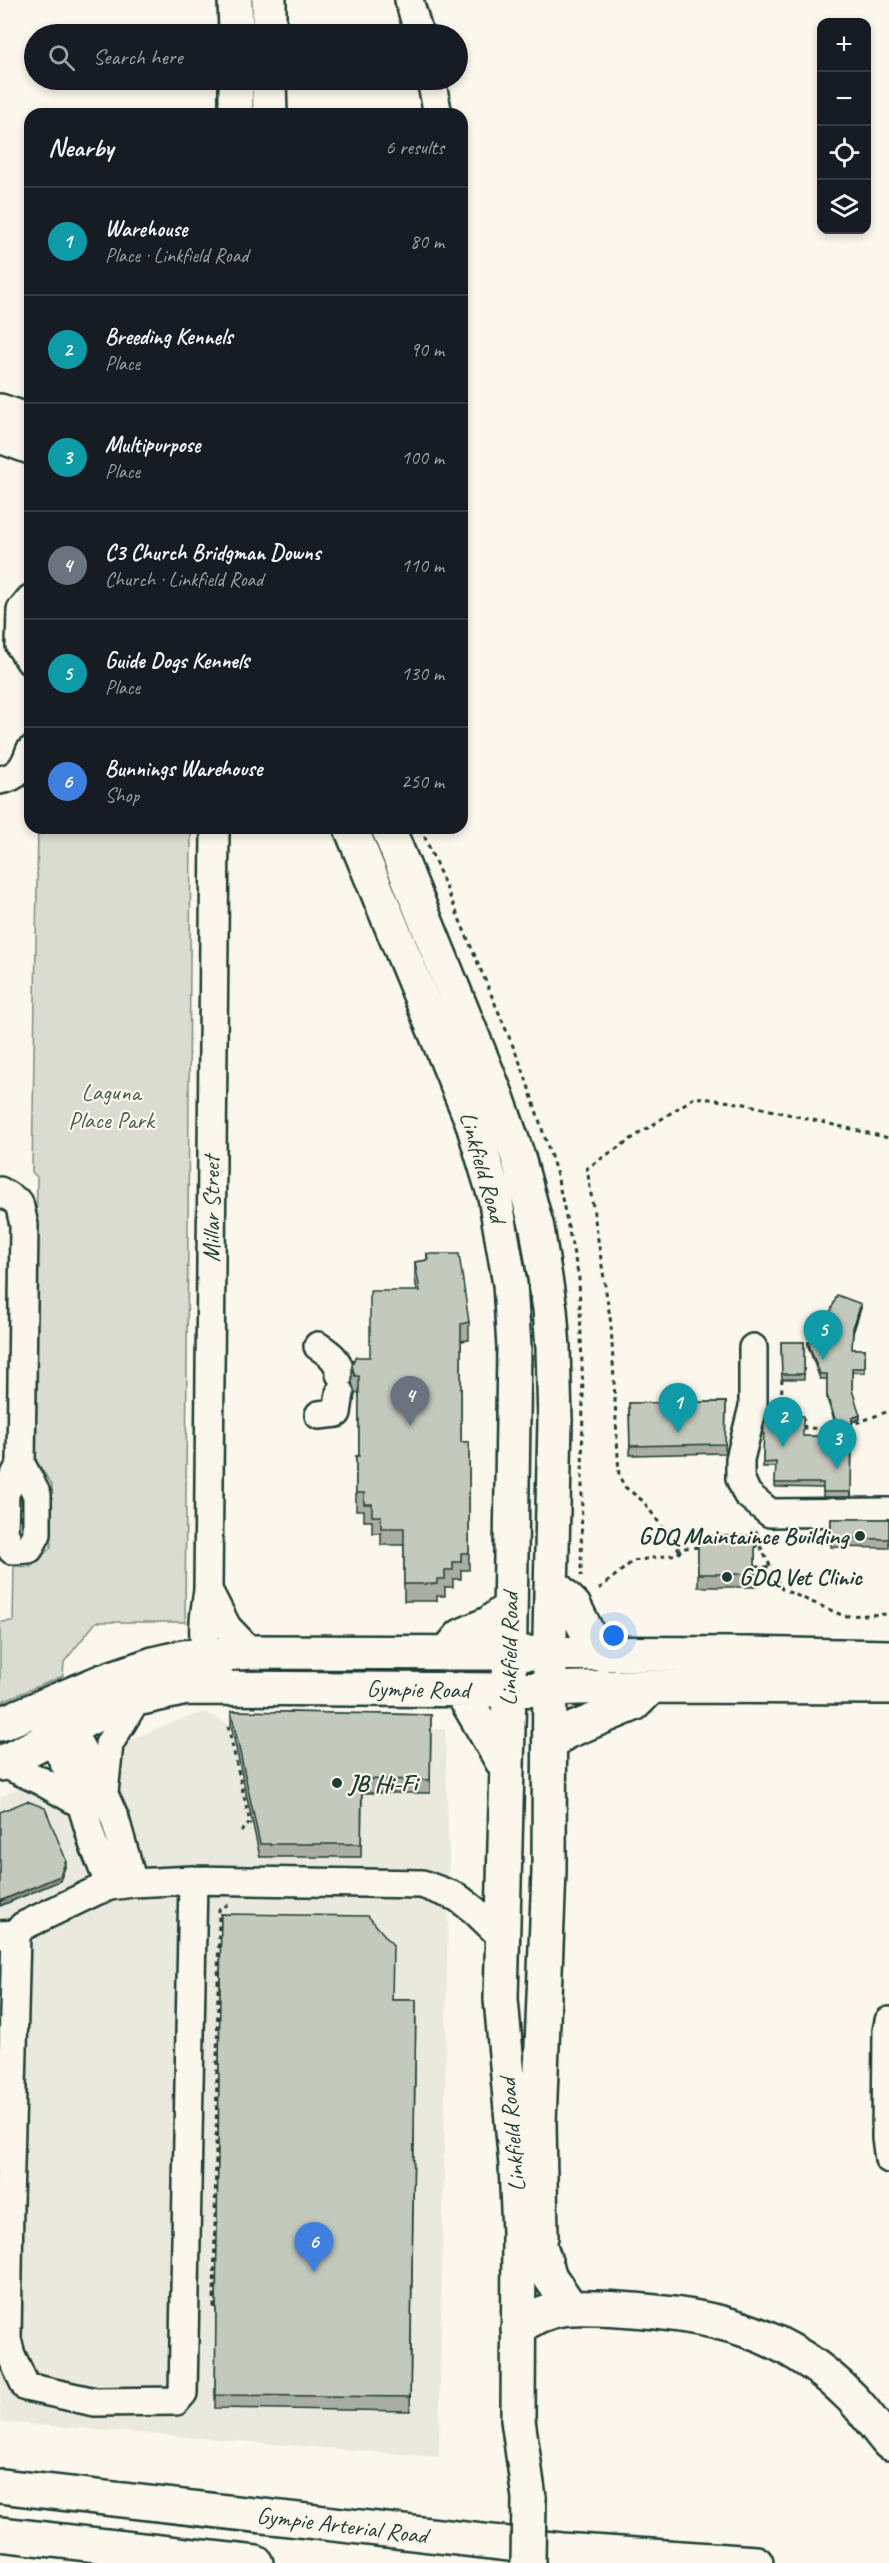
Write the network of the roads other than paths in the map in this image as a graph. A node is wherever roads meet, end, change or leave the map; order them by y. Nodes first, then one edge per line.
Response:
1 (235, 0) edge
2 (269, 0) edge
3 (409, 0) edge
4 (236, 24) edge
5 (269, 24) edge
6 (416, 24) edge
7 (236, 90) edge
8 (269, 90) edge
9 (433, 90) edge
10 (236, 108) edge
11 (270, 108) edge
12 (437, 108) edge
13 (0, 411) edge
14 (24, 419) edge
15 (0, 436) edge
16 (24, 445) edge
17 (24, 606) edge
18 (24, 652) edge
19 (24, 767) edge
20 (0, 780) edge
21 (215, 834) edge
22 (353, 834) edge
23 (390, 834) edge
24 (0, 1191) edge
25 (318, 1346) dead end
26 (753, 1348) dead end
27 (319, 1415) dead end
28 (21, 1464) dead end
29 (889, 1512) edge
30 (552, 1584) junction
31 (208, 1590) junction
32 (510, 1607) junction
33 (251, 1652) junction
34 (446, 1654) junction
35 (207, 1655) junction
36 (509, 1655) junction
37 (550, 1655) junction
38 (602, 1655) junction
39 (889, 1657) edge
40 (226, 1686) junction
41 (652, 1686) junction
42 (889, 1687) edge
43 (460, 1689) junction
44 (550, 1689) junction
45 (509, 1690) junction
46 (137, 1698) junction
47 (53, 1718) junction
48 (0, 1724) edge
49 (550, 1743) junction
50 (1, 1764) edge
51 (506, 1768) junction
52 (93, 1799) junction
53 (193, 1880) junction
54 (122, 1885) junction
55 (8, 1935) edge
56 (502, 1937) junction
57 (889, 2021) edge
58 (889, 2158) edge
59 (5, 2203) edge
60 (541, 2249) junction
61 (571, 2308) junction
62 (527, 2322) junction
63 (889, 2443) edge
64 (0, 2486) edge
65 (0, 2534) edge
66 (0, 2555) edge
67 (49, 2563) edge
68 (256, 2563) edge
69 (528, 2563) edge
70 (756, 2563) edge

1 - 4 main road
2 - 5 main road
3 - 6 street
7 - 10 main road
8 - 11 main road
9 - 12 street
13 - 14 main road
15 - 16 main road
17 - 18 street
19 - 20 street
21 - 31 street, Millar Street
22 - 32 main road, Linkfield Road
23 - 30 main road, Linkfield Road
24 - 28 street
25 - 27 street
26 - 29 street
30 - 37 main road, Linkfield Road
30 - 38 main road
31 - 33 street, Millar Street
31 - 35 street, Millar Street
32 - 34 main road
32 - 36 main road, Linkfield Road
33 - 34 main road, Gympie Road
33 - 35 main road, Gympie Road
34 - 36 main road, Gympie Road
35 - 40 street, Millar Street
35 - 47 main road, Gympie Road
36 - 37 main road, Gympie Road
36 - 45 main road, Linkfield Road
37 - 38 main road, Gympie Road
37 - 44 main road, Linkfield Road
38 - 39 main road, Gympie Road
40 - 43 main road, Gympie Road
40 - 46 main road, Gympie Road
41 - 42 main road, Gympie Road
41 - 44 main road, Gympie Road
41 - 49 main road
43 - 45 main road, Gympie Road
43 - 51 main road
44 - 45 main road, Gympie Road
44 - 49 main road, Linkfield Road
45 - 51 main road, Linkfield Road
46 - 47 main road, Gympie Road
46 - 52 street
47 - 48 main road, Gympie Road
47 - 50 main road, Gympie Road
47 - 52 street
49 - 60 main road, Linkfield Road
50 - 52 street
51 - 56 main road, Linkfield Road
52 - 54 street
53 - 54 street
53 - 56 street
53 - 59 street
54 - 55 street
55 - 59 street
56 - 62 main road, Linkfield Road
57 - 58 street
60 - 61 main road
60 - 62 main road, Linkfield Road
61 - 62 main road
61 - 63 main road
62 - 69 main road, Linkfield Road, bridge
64 - 70 main road, Gympie Arterial Road
65 - 68 main road, Gympie Arterial Road
66 - 67 main road

